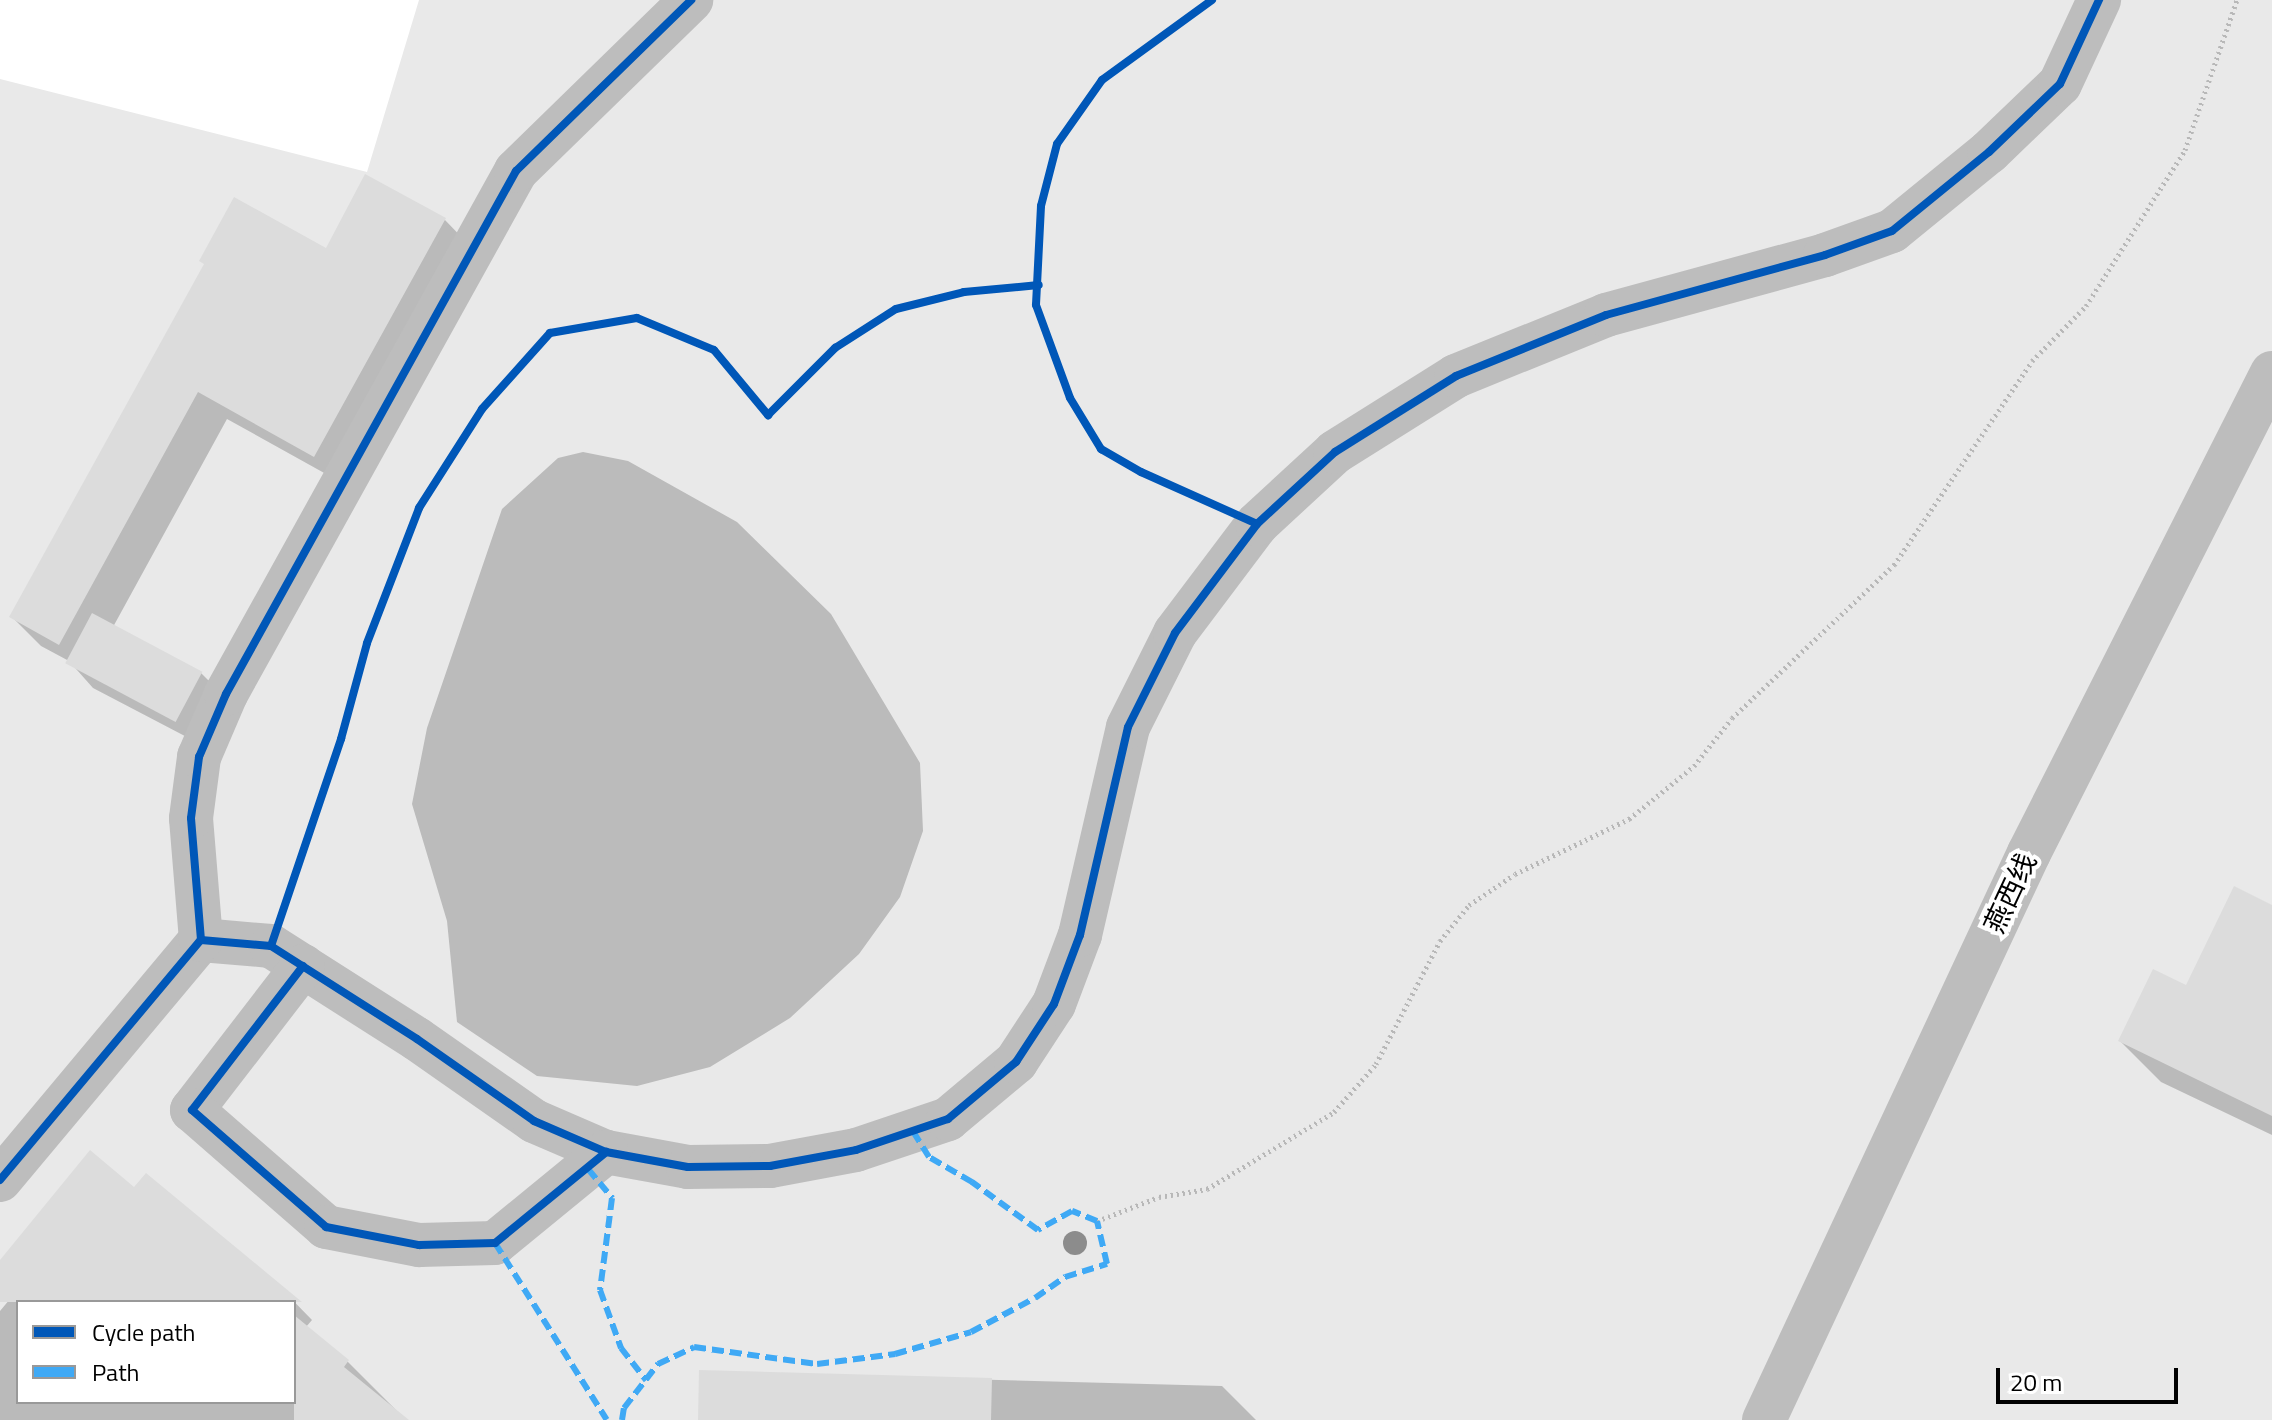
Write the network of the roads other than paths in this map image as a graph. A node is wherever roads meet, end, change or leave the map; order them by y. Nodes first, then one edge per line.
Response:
1 (691, 0) edge
2 (2099, 0) edge
3 (2272, 373) edge
4 (201, 940) junction
5 (303, 966) junction
6 (606, 1152) junction
7 (0, 1180) edge
8 (1764, 1420) edge

1 - 4 street
2 - 6 street
3 - 8 street, 燕西线
4 - 5 street
4 - 7 street
5 - 6 street
5 - 6 street

